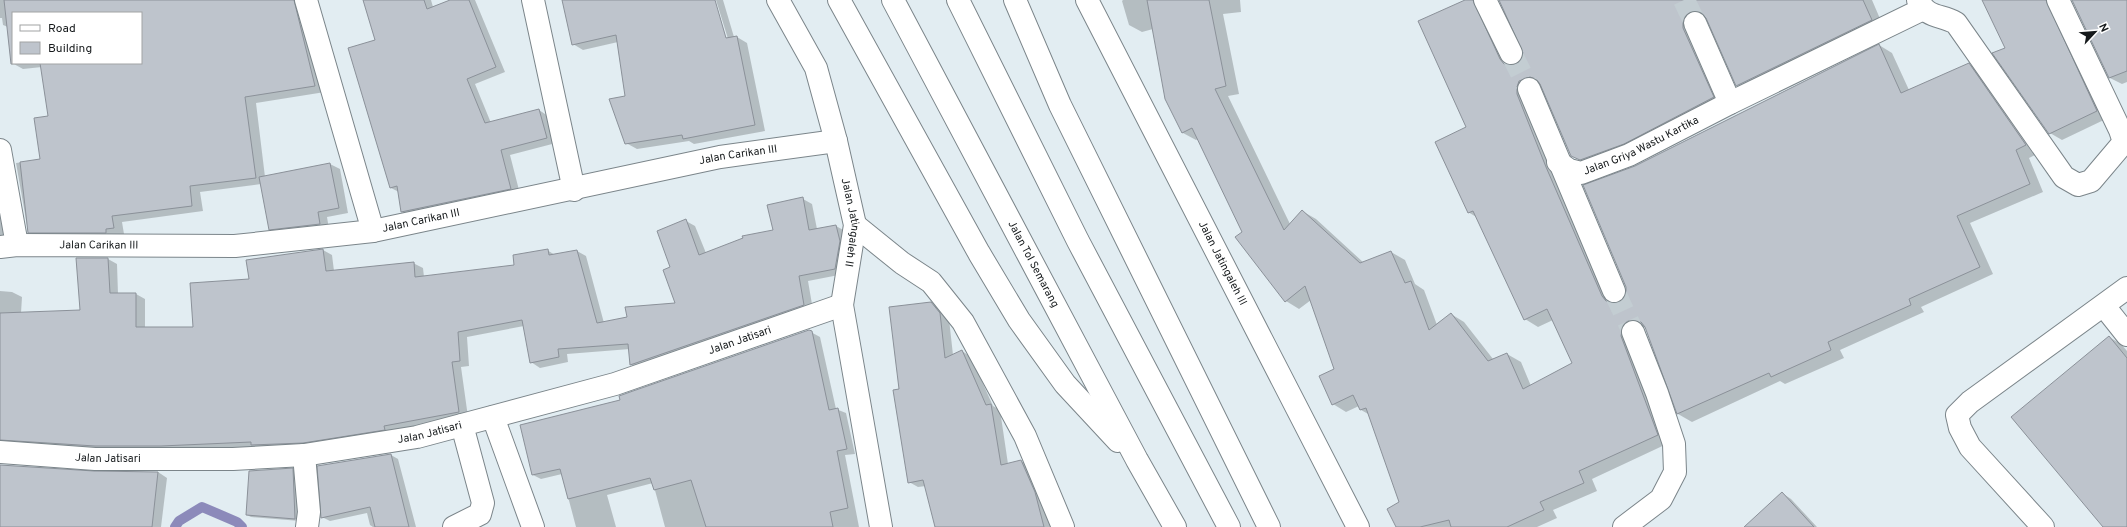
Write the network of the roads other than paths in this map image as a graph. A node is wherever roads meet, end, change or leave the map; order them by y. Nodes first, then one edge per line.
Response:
1 (306, 0) edge
2 (533, 0) edge
3 (778, 0) edge
4 (838, 0) edge
5 (893, 0) edge
6 (958, 0) edge
7 (1015, 0) edge
8 (1087, 0) edge
9 (1485, 0) edge
10 (2058, 0) edge
11 (1920, 4) edge
12 (1694, 23) tunnel mouth
13 (1511, 53) tunnel mouth
14 (1529, 89) tunnel mouth
15 (1730, 103) junction
16 (836, 141) junction
17 (0, 150) edge
18 (1558, 162) junction
19 (574, 190) junction
20 (855, 224) junction
21 (373, 231) junction
22 (9, 246) edge
23 (2127, 288) edge
24 (1614, 291) tunnel mouth
25 (842, 305) junction
26 (2104, 306) junction
27 (1633, 332) tunnel mouth
28 (2127, 335) edge
29 (493, 417) junction
30 (462, 425) junction
31 (0, 452) edge
32 (304, 455) junction
33 (1137, 460) junction
34 (307, 527) edge
35 (454, 527) edge
36 (533, 527) edge
37 (881, 527) edge
38 (1063, 527) edge
39 (1175, 527) edge
40 (1229, 527) edge
41 (1269, 527) edge
42 (1358, 527) edge
43 (1624, 527) edge
44 (2043, 527) edge

1 - 21 main road
2 - 19 main road
3 - 16 main road, Jalan Jatingaleh II
4 - 33 main road
5 - 33 main road, Jalan Tol Semarang
6 - 40 main road
7 - 41 main road
8 - 42 main road, Jalan Jatingaleh III
9 - 13 main road
10 - 11 main road
11 - 15 main road, Jalan Griya Wastu Kartika
12 - 15 main road
14 - 18 main road
15 - 18 main road, Jalan Griya Wastu Kartika
16 - 19 main road, Jalan Carikan III
16 - 20 main road, Jalan Jatingaleh II
17 - 22 main road
18 - 24 main road
19 - 21 main road, Jalan Carikan III
20 - 25 main road, Jalan Jatingaleh II
20 - 38 main road
21 - 22 main road, Jalan Carikan III
23 - 26 main road
25 - 29 main road, Jalan Jatisari
25 - 37 main road, Jalan Jatingaleh II
26 - 28 main road
26 - 44 main road
27 - 43 main road
29 - 30 main road, Jalan Jatisari
29 - 36 main road
30 - 32 main road, Jalan Jatisari
30 - 35 main road
31 - 32 main road, Jalan Jatisari
32 - 34 main road
33 - 39 main road, Jalan Tol Semarang

